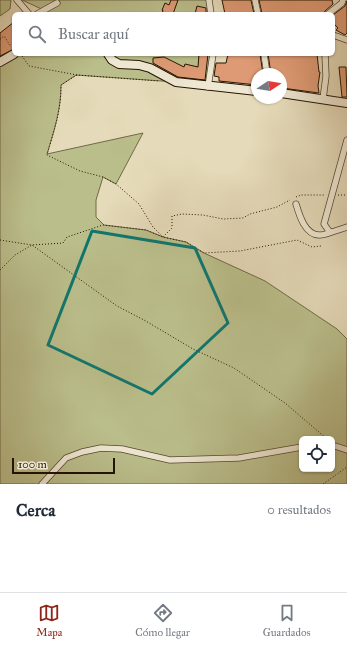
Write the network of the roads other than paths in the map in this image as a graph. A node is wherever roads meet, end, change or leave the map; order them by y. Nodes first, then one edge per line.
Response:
1 (17, 0) edge
2 (209, 0) edge
3 (255, 0) edge
4 (343, 0) edge
5 (57, 2) dead end
6 (28, 12) edge
7 (41, 12) edge
8 (211, 12) edge
9 (258, 12) edge
10 (331, 12) edge
11 (335, 35) edge
12 (347, 40) edge
13 (12, 55) edge
14 (109, 56) edge
15 (213, 56) edge
16 (264, 56) edge
17 (325, 56) edge
18 (0, 62) edge
19 (265, 68) edge
20 (208, 87) junction
21 (251, 91) edge
22 (287, 95) edge
23 (323, 99) junction
24 (347, 103) edge
25 (347, 140) edge
26 (296, 204) dead end
27 (347, 227) edge
28 (332, 232) junction
29 (335, 446) edge
30 (299, 448) edge
31 (347, 450) edge
32 (42, 484) edge

1 - 6 street
2 - 8 street
3 - 9 street
4 - 10 street
5 - 7 street
11 - 12 street
13 - 18 street
14 - 20 street
15 - 20 street
16 - 19 street
17 - 23 street
20 - 21 street
22 - 23 street
23 - 24 street
25 - 28 street
26 - 28 street
27 - 28 street
29 - 31 street
30 - 32 street

